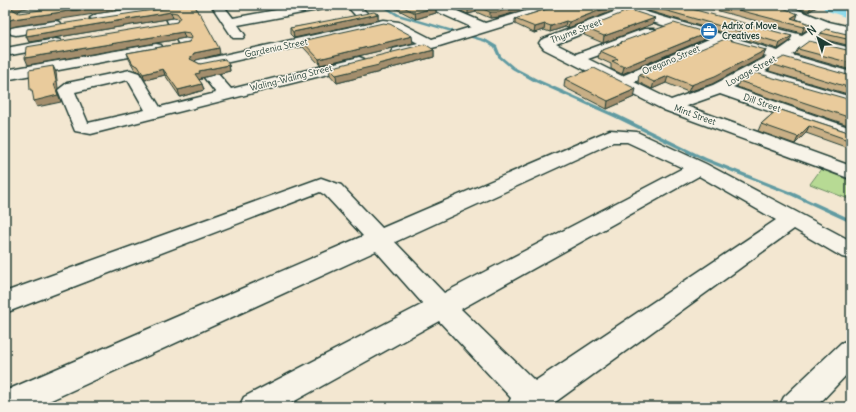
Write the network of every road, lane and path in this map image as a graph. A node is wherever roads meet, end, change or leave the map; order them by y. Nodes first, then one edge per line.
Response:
1 (218, 5) edge
2 (323, 5) edge
3 (455, 5) edge
4 (559, 5) edge
5 (653, 5) edge
6 (775, 5) edge
7 (166, 6) edge
8 (438, 7) edge
9 (628, 12) junction
10 (84, 20) edge
11 (69, 23) edge
12 (173, 23) junction
13 (229, 23) junction
14 (671, 24) junction
15 (825, 25) junction
16 (157, 26) edge
17 (752, 26) edge
18 (16, 31) dead end
19 (473, 31) junction
20 (851, 31) edge
21 (238, 36) dead end
22 (722, 39) junction
23 (805, 40) junction
24 (65, 42) edge
25 (185, 43) junction
26 (546, 43) joint
27 (431, 44) junction
28 (11, 51) dead end
29 (851, 53) edge
30 (385, 55) edge
31 (779, 56) junction
32 (370, 59) edge
33 (575, 59) junction
34 (201, 64) junction
35 (752, 72) junction
36 (5, 75) edge
37 (851, 77) edge
38 (621, 82) junction
39 (719, 88) junction
40 (226, 94) junction
41 (851, 102) edge
42 (670, 106) junction
43 (155, 113) junction
44 (851, 134) edge
45 (699, 168) junction
46 (851, 173) edge
47 (793, 219) junction
48 (378, 240) junction
49 (851, 251) edge
50 (5, 303) edge
51 (441, 306) junction
52 (850, 354) edge
53 (532, 404) edge
54 (5, 406) edge
55 (254, 407) edge
56 (795, 407) edge

1 - 13 street
2 - 13 street
3 - 8 street
4 - 19 street
5 - 9 street, Thyme Street
6 - 15 street
7 - 10 street
7 - 12 street
8 - 19 street
9 - 14 street
9 - 26 street, Thyme Street
11 - 18 street
12 - 16 street
12 - 25 street
13 - 21 street
14 - 22 street
14 - 33 street
15 - 20 street
15 - 23 street, Lovage Street
17 - 23 street
19 - 27 street
22 - 31 street
22 - 38 street, Oregano Street
23 - 29 street
23 - 31 street, Lovage Street
24 - 28 street
25 - 34 street
25 - 36 street
26 - 33 street, Mint Street
27 - 30 street
27 - 34 street, Gardenia Street
31 - 35 street, Lovage Street
31 - 37 street
32 - 40 street, Waling-Waling Street
33 - 38 street, Mint Street
34 - 40 street
35 - 39 street, Lovage Street
35 - 41 street
38 - 42 street, Mint Street
39 - 42 street, Lovage Street
39 - 44 street, Dill Street
40 - 43 street, Waling-Waling Street
42 - 46 street, Mint Street
43 - 43 street, Waling-Waling Street
45 - 47 street
45 - 48 street
45 - 51 street
47 - 49 street
47 - 53 street
48 - 50 street
48 - 51 street
48 - 54 street
51 - 53 street
51 - 55 street
52 - 56 street

